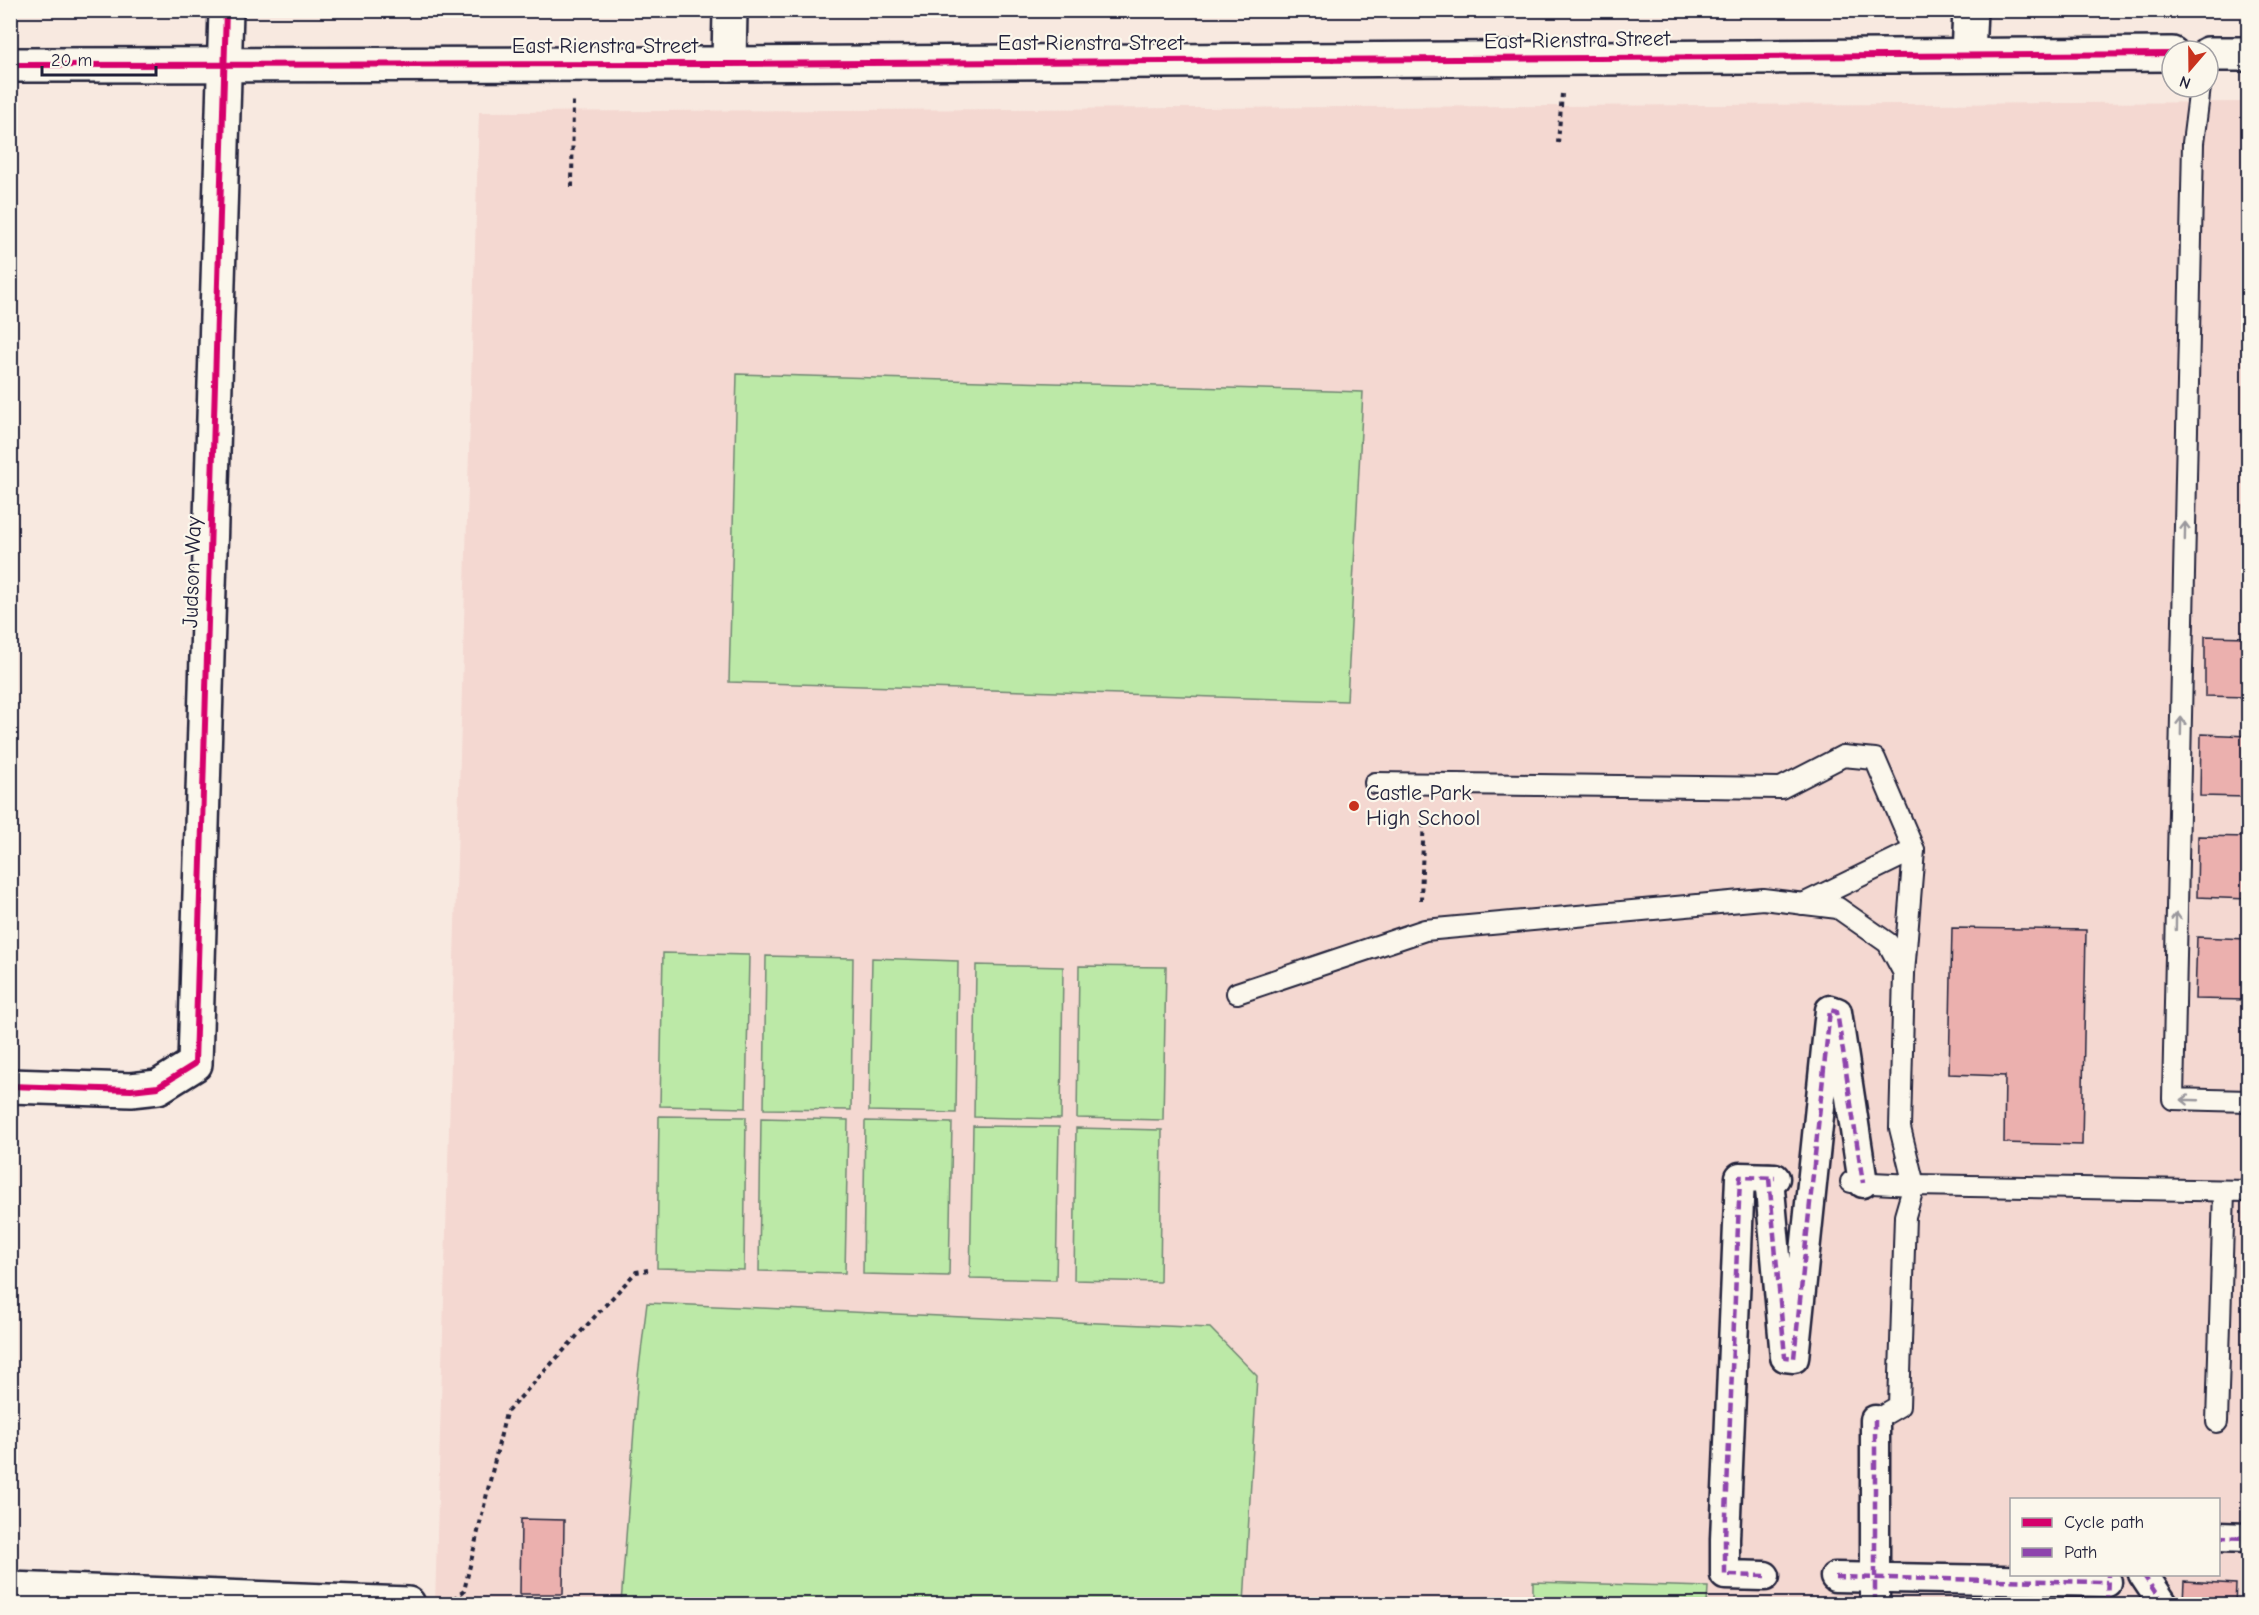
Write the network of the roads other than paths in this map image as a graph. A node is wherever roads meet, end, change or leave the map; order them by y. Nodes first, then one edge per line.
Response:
1 (226, 10) edge
2 (730, 10) edge
3 (1970, 10) edge
4 (2160, 54) edge
5 (2220, 54) edge
6 (2248, 54) edge
7 (1968, 55) junction
8 (225, 64) junction
9 (729, 64) junction
10 (10, 65) edge
11 (2198, 99) edge
12 (1375, 783) dead end
13 (1914, 850) junction
14 (1803, 904) junction
15 (1904, 973) junction
16 (1237, 993) dead end
17 (10, 1086) edge
18 (2248, 1101) edge
19 (1856, 1183) joint
20 (1914, 1185) junction
21 (2224, 1191) junction
22 (2248, 1191) edge
23 (1875, 1420) joint
24 (2217, 1422) dead end
25 (2220, 1537) edge
26 (2248, 1538) edge
27 (1765, 1576) dead end
28 (2144, 1576) edge
29 (1835, 1577) dead end
30 (2107, 1587) edge
31 (10, 1589) edge
32 (1875, 1591) edge
33 (207, 1600) edge
34 (408, 1605) edge
35 (2163, 1605) edge

1 - 8 street, Judson Way
2 - 9 street
3 - 7 street
4 - 7 street, East Rienstra Street
5 - 6 street
7 - 9 street, East Rienstra Street
8 - 9 street, East Rienstra Street
8 - 10 street, East Rienstra Street
8 - 17 street, Judson Way
18 -> 11 lane
12 - 13 lane
13 - 14 lane
13 - 15 lane
14 - 15 lane
14 - 16 lane
15 - 20 lane
19 - 20 lane
19 - 27 street
20 - 21 lane
20 - 23 lane
21 - 22 lane
21 - 24 lane
23 - 32 street
25 - 26 street
28 - 35 street
29 - 32 street
30 - 32 street
31 - 33 street
33 - 34 street

